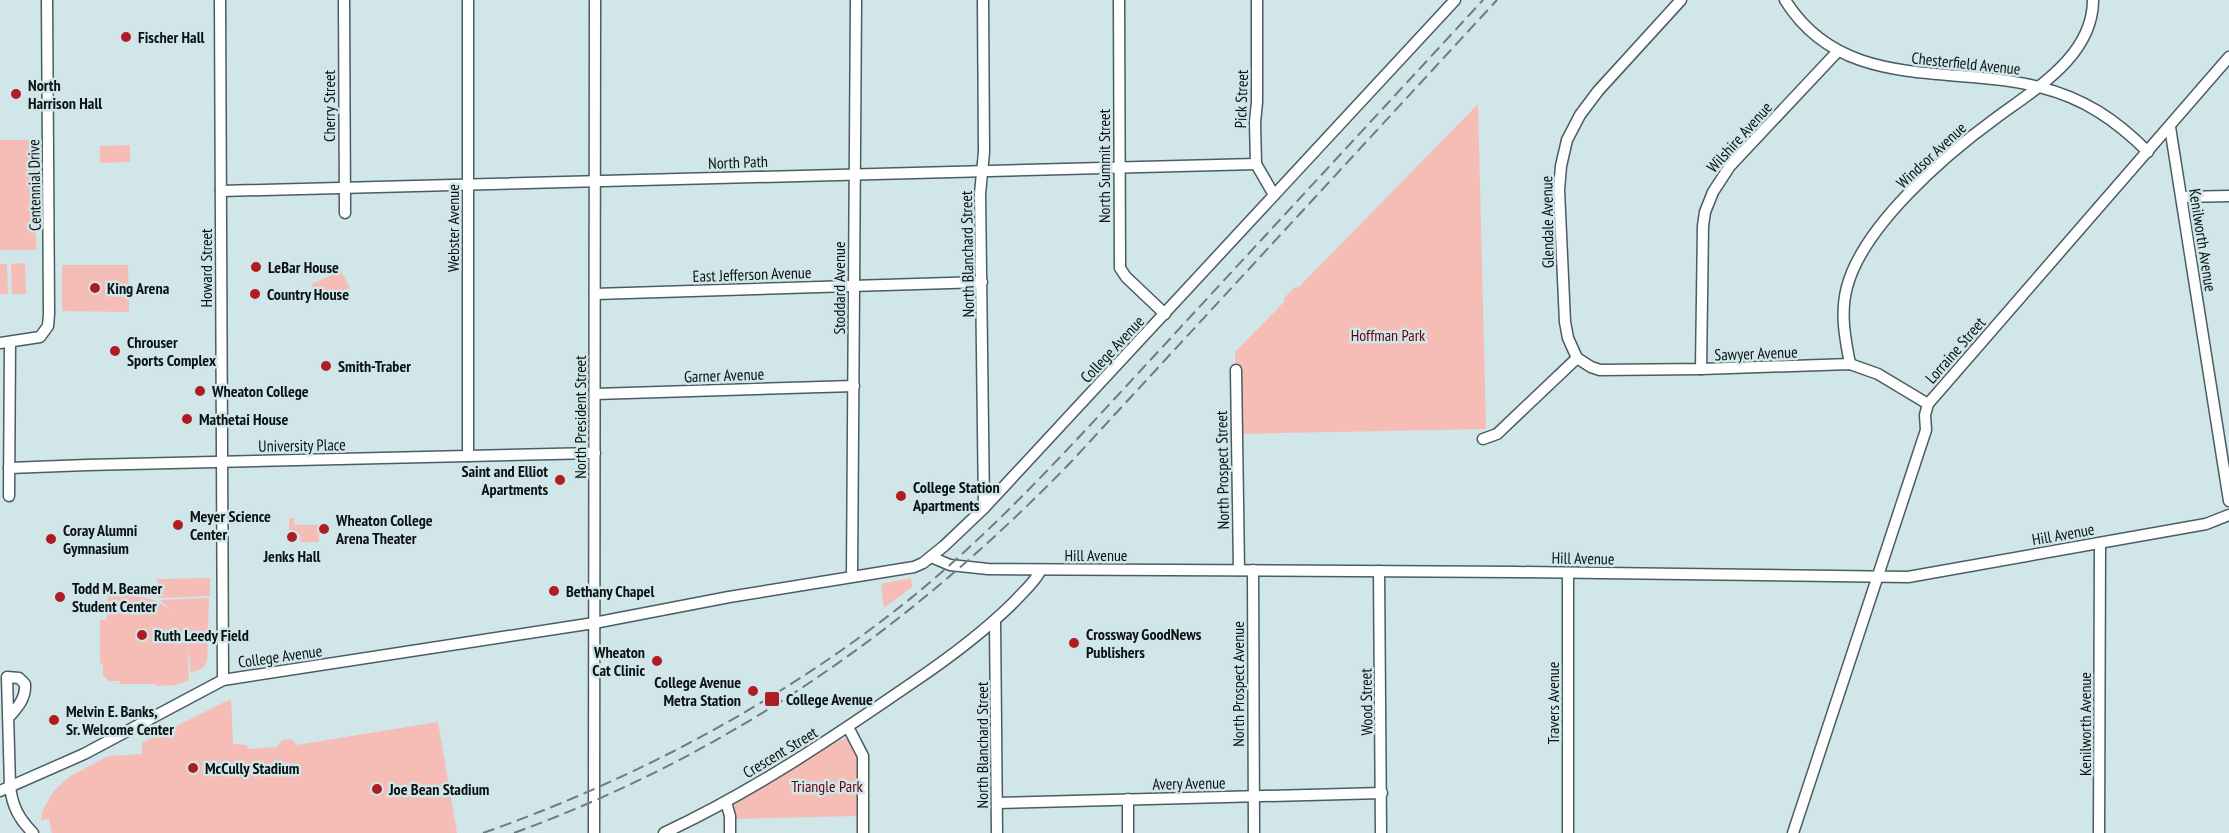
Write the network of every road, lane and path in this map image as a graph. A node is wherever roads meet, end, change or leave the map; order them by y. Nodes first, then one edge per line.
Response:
1 (47, 0) edge
2 (220, 0) edge
3 (344, 0) edge
4 (468, 0) edge
5 (595, 0) edge
6 (856, 0) edge
7 (983, 0) edge
8 (1119, 0) edge
9 (1257, 0) edge
10 (1455, 0) edge
11 (1682, 0) edge
12 (1785, 0) edge
13 (2093, 0) edge
14 (1838, 51) junction
15 (2229, 57) edge
16 (2040, 87) junction
17 (2169, 127) junction
18 (2148, 152) junction
19 (1256, 164) junction
20 (1119, 168) junction
21 (982, 172) junction
22 (854, 174) junction
23 (595, 181) junction
24 (468, 185) junction
25 (345, 188) junction
26 (221, 191) junction
27 (1274, 195) junction
28 (2229, 196) edge
29 (2182, 197) junction
30 (345, 213) dead end
31 (982, 282) junction
32 (854, 286) junction
33 (595, 294) junction
34 (1165, 314) junction
35 (5, 342) edge
36 (1577, 358) junction
37 (1850, 364) junction
38 (1701, 369) junction
39 (1236, 370) dead end
40 (854, 386) junction
41 (595, 394) junction
42 (1928, 404) junction
43 (1483, 439) dead end
44 (595, 453) junction
45 (468, 456) junction
46 (222, 461) junction
47 (9, 468) junction
48 (9, 496) dead end
49 (2229, 501) edge
50 (984, 508) junction
51 (2229, 515) edge
52 (2100, 543) junction
53 (931, 557) junction
54 (1041, 570) junction
55 (1239, 570) junction
56 (1253, 570) junction
57 (1379, 571) junction
58 (1568, 573) junction
59 (852, 576) junction
60 (1878, 577) junction
61 (995, 621) junction
62 (594, 623) junction
63 (223, 680) junction
64 (9, 717) dead end
65 (848, 728) junction
66 (5, 789) edge
67 (1382, 793) junction
68 (1253, 796) junction
69 (1128, 799) junction
70 (726, 802) junction
71 (997, 803) junction
72 (33, 833) edge
73 (594, 833) edge
74 (664, 833) edge
75 (730, 833) edge
76 (863, 833) edge
77 (997, 833) edge
78 (1128, 833) edge
79 (1254, 833) edge
80 (1381, 833) edge
81 (1568, 833) edge
82 (1793, 833) edge
83 (2099, 833) edge

1 - 35 street, Centennial Drive
2 - 26 street, Howard Street
3 - 25 street, Cherry Street
4 - 24 street, Webster Avenue
5 - 23 street, North President Street
6 - 22 street, Stoddard Avenue
7 - 21 street, North Blanchard Street
8 - 20 street, North Summit Street
9 - 19 street, Pick Street
10 - 27 street, College Avenue
11 - 36 street, Glendale Avenue
12 - 14 street, Chesterfield Avenue
13 - 16 street, Windsor Avenue
14 - 16 street, Chesterfield Avenue
14 - 38 street, Wilshire Avenue
15 - 17 street, Lorraine Street
16 - 18 street, Chesterfield Avenue
16 - 37 street, Windsor Avenue
17 - 18 street, Lorraine Street
17 - 29 street, Kenilworth Avenue
18 - 42 street, Lorraine Street
19 - 20 street, North Path
19 - 27 street, Pick Street
20 - 21 street, North Path
20 - 34 street, North Summit Street
21 - 22 street, North Path
21 - 31 street, North Blanchard Street
22 - 23 street, North Path
22 - 32 street, Stoddard Avenue
23 - 24 street, North Path
23 - 33 street, North President Street
24 - 25 street, North Path
24 - 45 street, Webster Avenue
25 - 26 street, North Path
25 - 30 street, Cherry Street
26 - 46 street, Howard Street
27 - 34 street, College Avenue
28 - 29 street
29 - 49 street, Kenilworth Avenue
31 - 32 street, East Jefferson Avenue
31 - 50 street, North Blanchard Street
32 - 33 street, East Jefferson Avenue
32 - 40 street, Stoddard Avenue
33 - 41 street, North President Street
34 - 50 street, College Avenue
35 - 47 street
36 - 38 street, Sawyer Avenue
36 - 43 street
37 - 38 street, Sawyer Avenue
37 - 42 street, Sawyer Avenue
39 - 55 street, North Prospect Street
40 - 41 street, Garner Avenue
40 - 59 street, Stoddard Avenue
41 - 44 street, North President Street
42 - 60 street, Lorraine Street
44 - 45 street, University Place
44 - 62 street, North President Street
45 - 46 street, University Place
46 - 47 street, University Place
46 - 63 street, Howard Street
47 - 48 street
50 - 53 street, College Avenue
51 - 52 street, Hill Avenue
52 - 60 street, Hill Avenue
52 - 83 street, Kenilworth Avenue
53 - 54 street, Hill Avenue
53 - 59 street, College Avenue
54 - 55 street, Hill Avenue
54 - 61 street, Crescent Street
55 - 56 street, Hill Avenue
56 - 57 street, Hill Avenue
56 - 68 street, North Prospect Avenue
57 - 58 street, Hill Avenue
57 - 67 street, Wood Street
58 - 60 street, Hill Avenue
58 - 81 street, Travers Avenue
59 - 62 street, College Avenue
60 - 82 street, Lorraine Street
61 - 65 street, Crescent Street
61 - 71 street, North Blanchard Street
62 - 63 street, College Avenue
62 - 73 street, North President Street
63 - 66 street, College Avenue
64 - 66 street
65 - 70 street, Crescent Street
65 - 76 street
66 - 72 street
67 - 68 street, Avery Avenue
67 - 80 street, Wood Street
68 - 69 street, Avery Avenue
68 - 79 street, North Prospect Avenue
69 - 71 street, Avery Avenue
69 - 78 street
70 - 74 street, Crescent Street
70 - 75 street
71 - 77 street, North Blanchard Street

